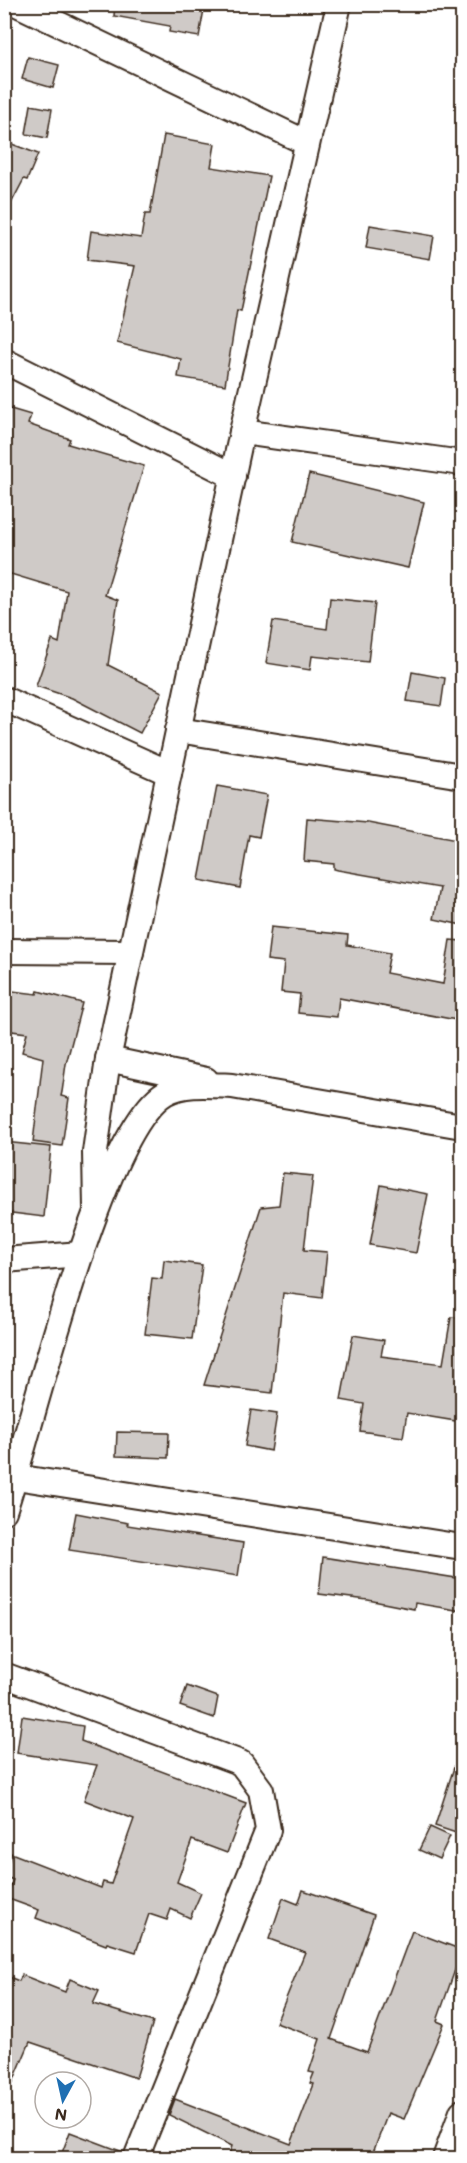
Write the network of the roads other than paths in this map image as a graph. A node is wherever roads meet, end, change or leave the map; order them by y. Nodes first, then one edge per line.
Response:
1 (17, 4) edge
2 (339, 4) edge
3 (307, 143) junction
4 (4, 361) edge
5 (242, 432) junction
6 (462, 463) edge
7 (233, 476) junction
8 (4, 699) edge
9 (178, 730) junction
10 (169, 773) junction
11 (462, 776) edge
12 (4, 951) edge
13 (130, 952) junction
14 (108, 1059) junction
15 (232, 1086) junction
16 (462, 1126) edge
17 (96, 1209) junction
18 (81, 1254) junction
19 (4, 1260) edge
20 (16, 1477) junction
21 (4, 1511) edge
22 (462, 1547) edge
23 (4, 1675) edge
24 (462, 2112) edge
25 (136, 2158) edge
26 (445, 2158) edge

1 - 3 street
2 - 3 street
3 - 5 street
4 - 7 street
5 - 6 street
5 - 7 street
7 - 9 street
8 - 10 street
9 - 10 street
9 - 11 street
10 - 13 street
12 - 13 street
13 - 14 street
14 - 15 street
14 - 17 street
15 - 16 street
15 - 17 street
17 - 18 street
18 - 19 street
18 - 20 street
20 - 21 street
20 - 22 street
23 - 25 street
24 - 26 street

